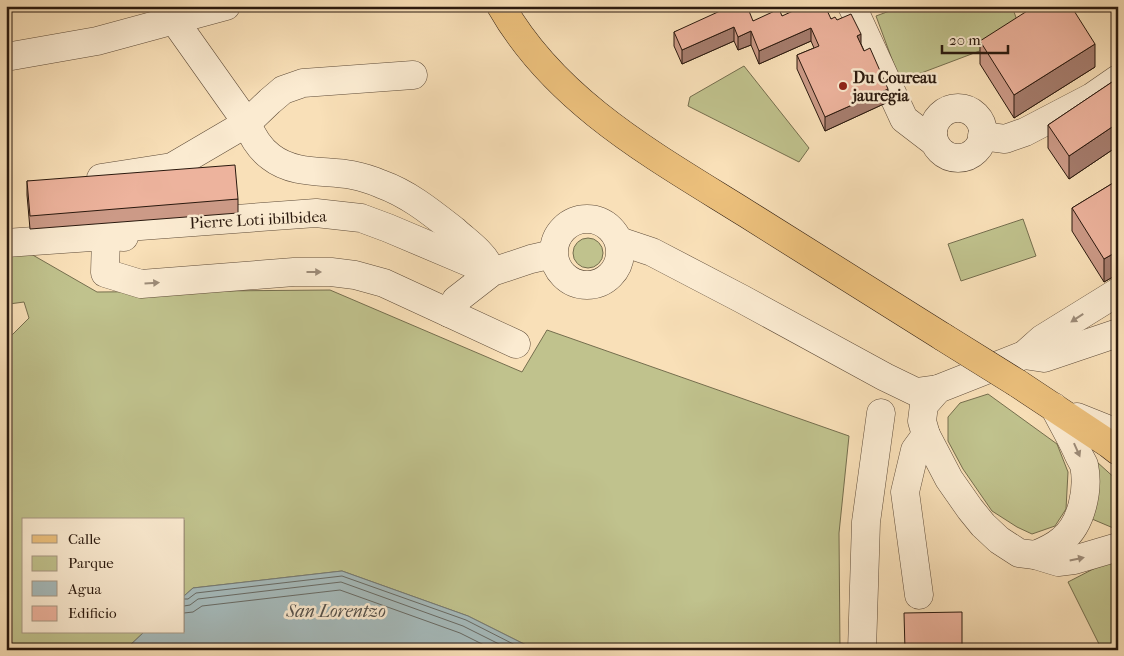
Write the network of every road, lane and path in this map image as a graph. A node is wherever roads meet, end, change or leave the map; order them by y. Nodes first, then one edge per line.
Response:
1 (226, 6) edge
2 (501, 6) edge
3 (852, 6) edge
4 (174, 20) junction
5 (6, 57) edge
6 (413, 75) dead end
7 (1118, 79) edge
8 (247, 123) junction
9 (982, 136) junction
10 (934, 142) junction
11 (94, 178) edge
12 (106, 236) junction
13 (619, 241) junction
14 (6, 243) edge
15 (553, 254) junction
16 (487, 276) junction
17 (1118, 292) edge
18 (449, 313) junction
19 (1118, 333) edge
20 (516, 344) dead end
21 (1024, 355) junction
22 (938, 389) junction
23 (1054, 407) junction
24 (881, 413) dead end
25 (1118, 431) edge
26 (926, 436) junction
27 (1118, 451) edge
28 (1118, 547) edge
29 (1036, 555) junction
30 (919, 595) dead end
31 (862, 650) edge

1 - 4 street
2 - 23 main road, bridge
3 - 10 street
4 - 5 street
4 - 8 street
6 - 8 street
7 - 9 street
8 - 11 street
8 - 16 street
9 - 10 street
9 - 10 street
12 - 14 street, Pierre Loti ibilbidea
12 - 16 street, Pierre Loti ibilbidea
12 -> 18 street
13 - 15 street
13 - 15 street
13 - 22 street
15 - 16 street
16 - 18 street
17 -> 21 street
18 - 20 street
19 - 21 street
21 - 22 street
22 - 26 street
23 - 25 street
23 - 27 main road
23 -> 29 street
24 - 31 street
26 - 29 street
26 - 30 street
29 -> 28 street

